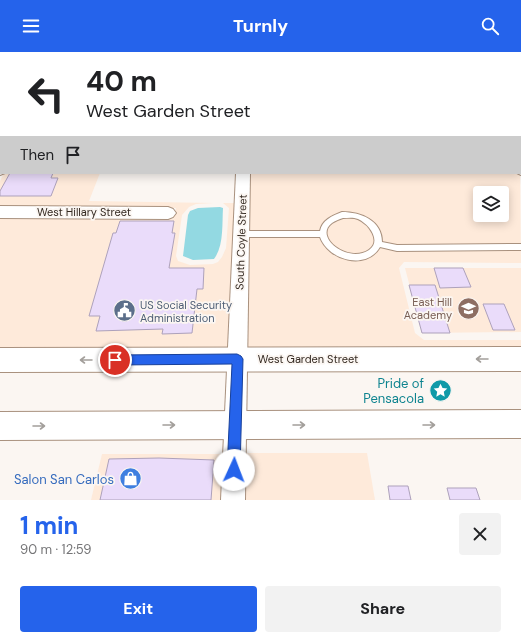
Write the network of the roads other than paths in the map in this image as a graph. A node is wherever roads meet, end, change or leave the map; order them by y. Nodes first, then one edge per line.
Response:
1 (243, 174) edge
2 (0, 212) edge
3 (168, 213) dead end
4 (241, 234) junction
5 (322, 234) junction
6 (378, 244) junction
7 (521, 247) edge
8 (237, 359) junction
9 (521, 359) edge
10 (0, 360) edge
11 (521, 424) edge
12 (235, 425) junction
13 (0, 426) edge
14 (232, 500) edge

1 - 4 street, South Coyle Street
2 - 3 street, West Hillary Street
4 - 5 lane
4 - 8 street, South Coyle Street
5 - 6 lane
5 - 6 lane
6 - 7 lane
9 -> 8 main road, West Garden Street
8 -> 10 main road, West Garden Street
8 - 12 street, South Coyle Street
12 -> 11 main road
13 -> 12 main road
12 - 14 street, South Coyle Street

